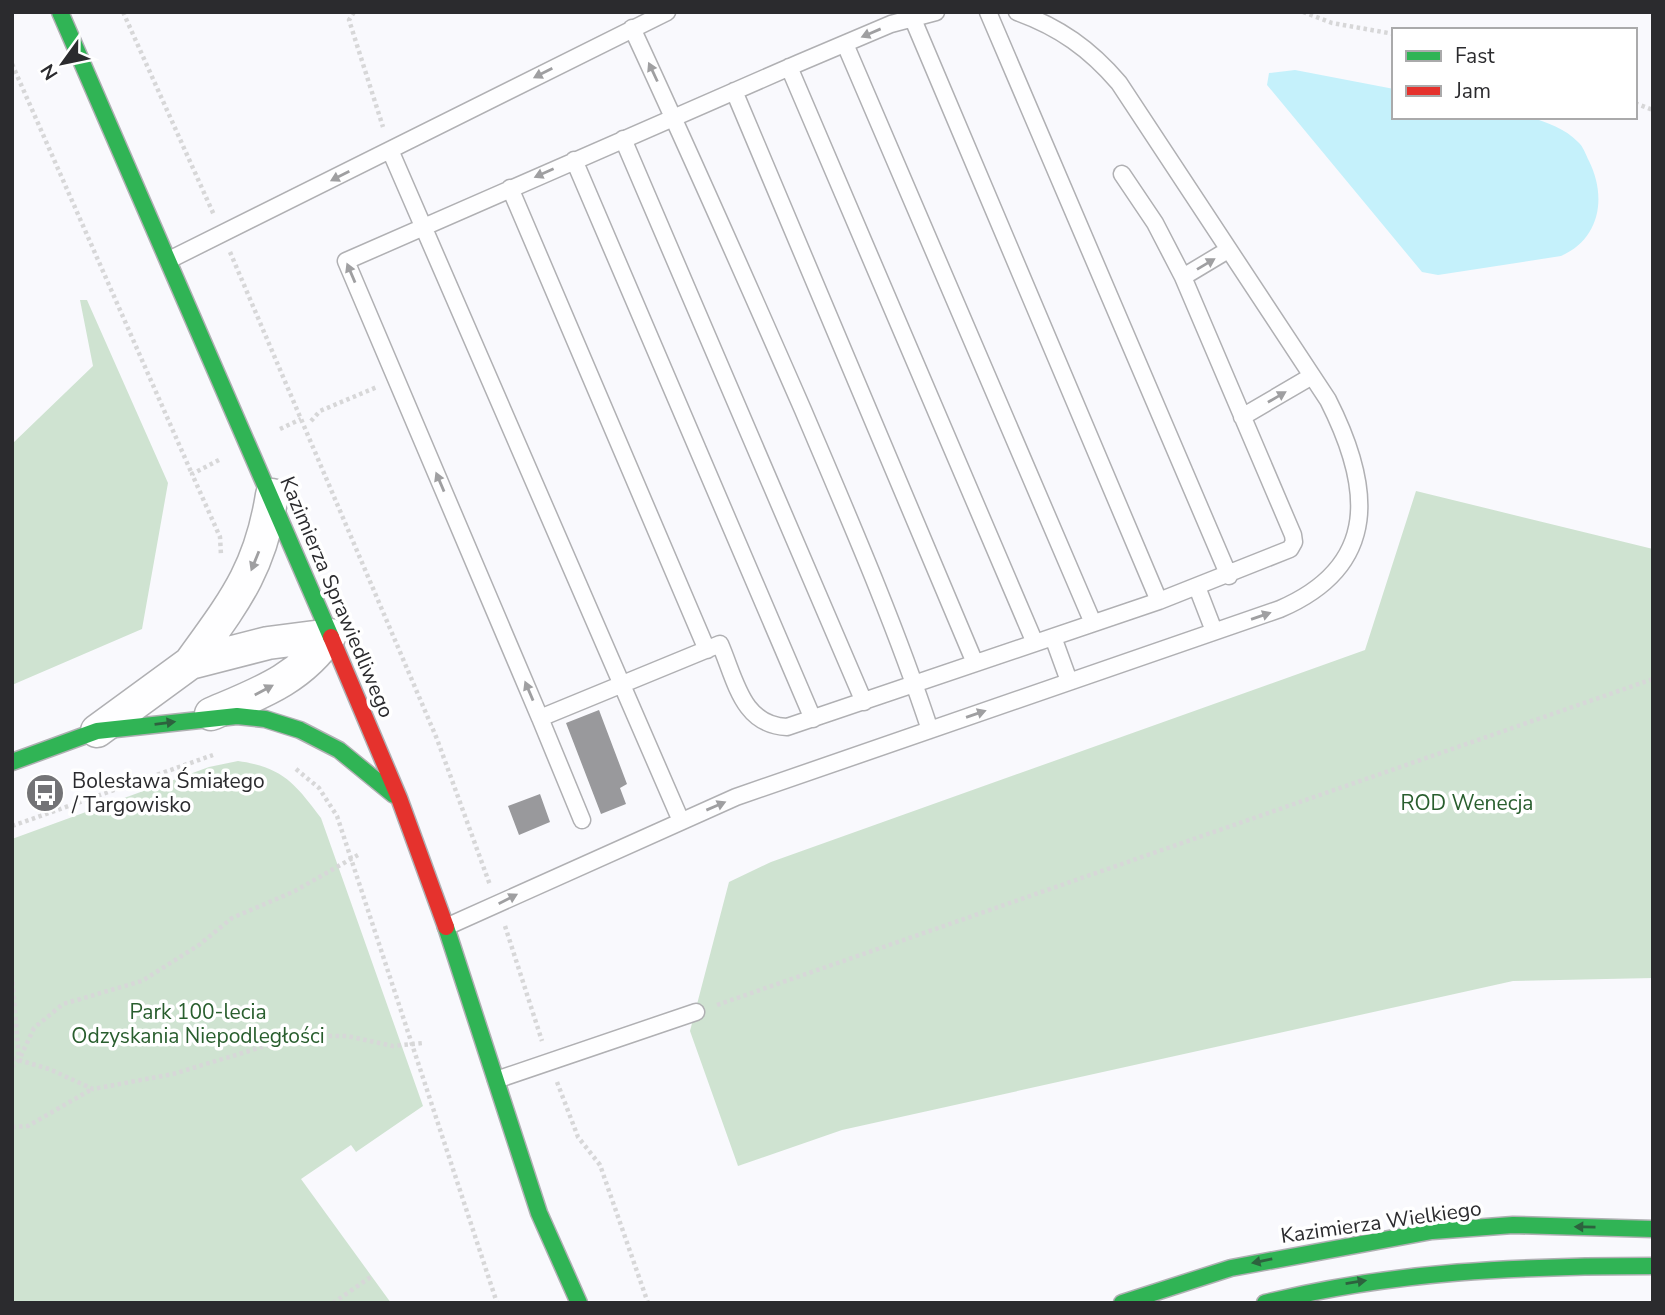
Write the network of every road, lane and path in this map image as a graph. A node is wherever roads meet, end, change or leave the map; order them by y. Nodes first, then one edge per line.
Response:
1 (60, 12) edge
2 (347, 12) edge
3 (354, 12) edge
4 (667, 12) edge
5 (936, 12) edge
6 (988, 12) edge
7 (1017, 12) edge
8 (1303, 12) edge
9 (912, 18) junction
10 (349, 20) junction
11 (632, 28) junction
12 (1392, 34) edge
13 (845, 44) junction
14 (12, 64) edge
15 (789, 67) junction
16 (734, 91) junction
17 (674, 116) junction
18 (623, 139) junction
19 (390, 150) junction
20 (574, 160) junction
21 (1122, 174) dead end
22 (510, 188) junction
23 (425, 225) junction
24 (1228, 250) junction
25 (169, 260) junction
26 (1183, 277) junction
27 (1312, 376) junction
28 (396, 379) junction
29 (1242, 417) junction
30 (311, 421) dead end
31 (305, 427) dead end
32 (192, 474) dead end
33 (272, 495) junction
34 (1229, 576) junction
35 (1197, 587) junction
36 (1159, 601) junction
37 (1093, 623) junction
38 (1214, 631) junction
39 (330, 635) junction
40 (1053, 637) junction
41 (1035, 643) junction
42 (707, 650) junction
43 (190, 663) junction
44 (975, 663) junction
45 (1653, 679) edge
46 (1069, 681) junction
47 (622, 685) junction
48 (915, 685) junction
49 (864, 702) junction
50 (540, 718) junction
51 (201, 719) junction
52 (813, 719) junction
53 (930, 730) junction
54 (97, 731) junction
55 (214, 755) dead end
56 (12, 762) edge
57 (398, 798) junction
58 (582, 820) dead end
59 (681, 821) junction
60 (12, 826) edge
61 (358, 855) dead end
62 (498, 904) junction
63 (446, 927) junction
64 (12, 975) edge
65 (696, 1013) joint
66 (423, 1043) dead end
67 (12, 1058) edge
68 (19, 1060) junction
69 (549, 1062) junction
70 (12, 1068) edge
71 (496, 1080) junction
72 (428, 1084) dead end
73 (93, 1089) junction
74 (12, 1127) edge
75 (539, 1213) junction
76 (1653, 1229) edge
77 (1653, 1266) edge
78 (372, 1276) dead end
79 (554, 1289) dead end
80 (332, 1303) edge
81 (498, 1303) edge
82 (579, 1303) edge
83 (648, 1303) edge
84 (1122, 1303) edge
85 (1265, 1303) edge

1 - 25 street, Kazimierza Sprawiedliwego
2 - 10 path
3 - 10 path
4 - 11 lane
5 - 9 lane
6 - 34 lane
7 - 24 lane
8 - 12 path
9 -> 13 lane
9 - 36 lane
10 - 19 path
17 -> 11 lane
11 -> 19 lane
13 - 15 lane
13 - 37 lane
14 - 32 path
15 - 16 lane
15 - 41 lane
16 - 17 lane
16 - 44 lane
17 - 18 lane
17 - 48 lane
18 - 20 lane
18 - 49 lane
19 - 23 lane
19 -> 25 lane
20 -> 22 lane
20 - 52 lane
21 - 26 lane
22 - 23 lane
22 - 42 lane
28 -> 23 lane
23 - 47 lane
26 -> 24 lane
24 - 27 lane
25 - 33 street, Kazimierza Sprawiedliwego
26 - 29 lane
29 -> 27 lane
38 -> 27 lane
28 - 30 path
50 -> 28 lane
29 - 34 lane
31 - 62 path
33 - 39 street, Kazimierza Sprawiedliwego
33 -> 43 street
34 - 35 lane
35 - 36 lane
35 - 38 lane
36 - 37 lane
37 - 40 lane
38 - 46 lane
39 - 43 street
51 -> 39 street
39 - 57 street, Kazimierza Sprawiedliwego
40 - 41 lane
40 - 46 lane
41 - 44 lane
42 - 47 lane
42 - 52 lane
43 - 54 street
44 - 48 lane
45 - 65 path
53 -> 46 lane
47 - 50 lane
47 - 59 lane
48 - 49 lane
48 - 53 lane
49 - 52 lane
50 - 58 lane
54 -> 51 street
51 - 57 street
59 -> 53 lane
54 - 56 street
55 - 60 path
57 - 63 street, Kazimierza Sprawiedliwego
62 -> 59 lane
61 - 68 path
62 - 63 lane
62 - 69 path
63 - 71 street, Kazimierza Sprawiedliwego
64 - 68 path
65 - 69 lane
66 - 73 path
67 - 68 path
68 - 70 path
68 - 73 path
69 - 71 lane
69 - 83 path
71 - 75 street, Kazimierza Sprawiedliwego
72 - 81 path
73 - 74 path
75 - 79 street, Kazimierza Sprawiedliwego
75 - 82 street, Kazimierza Sprawiedliwego
76 -> 84 street, Kazimierza Wielkiego
85 -> 77 street
78 - 80 path

